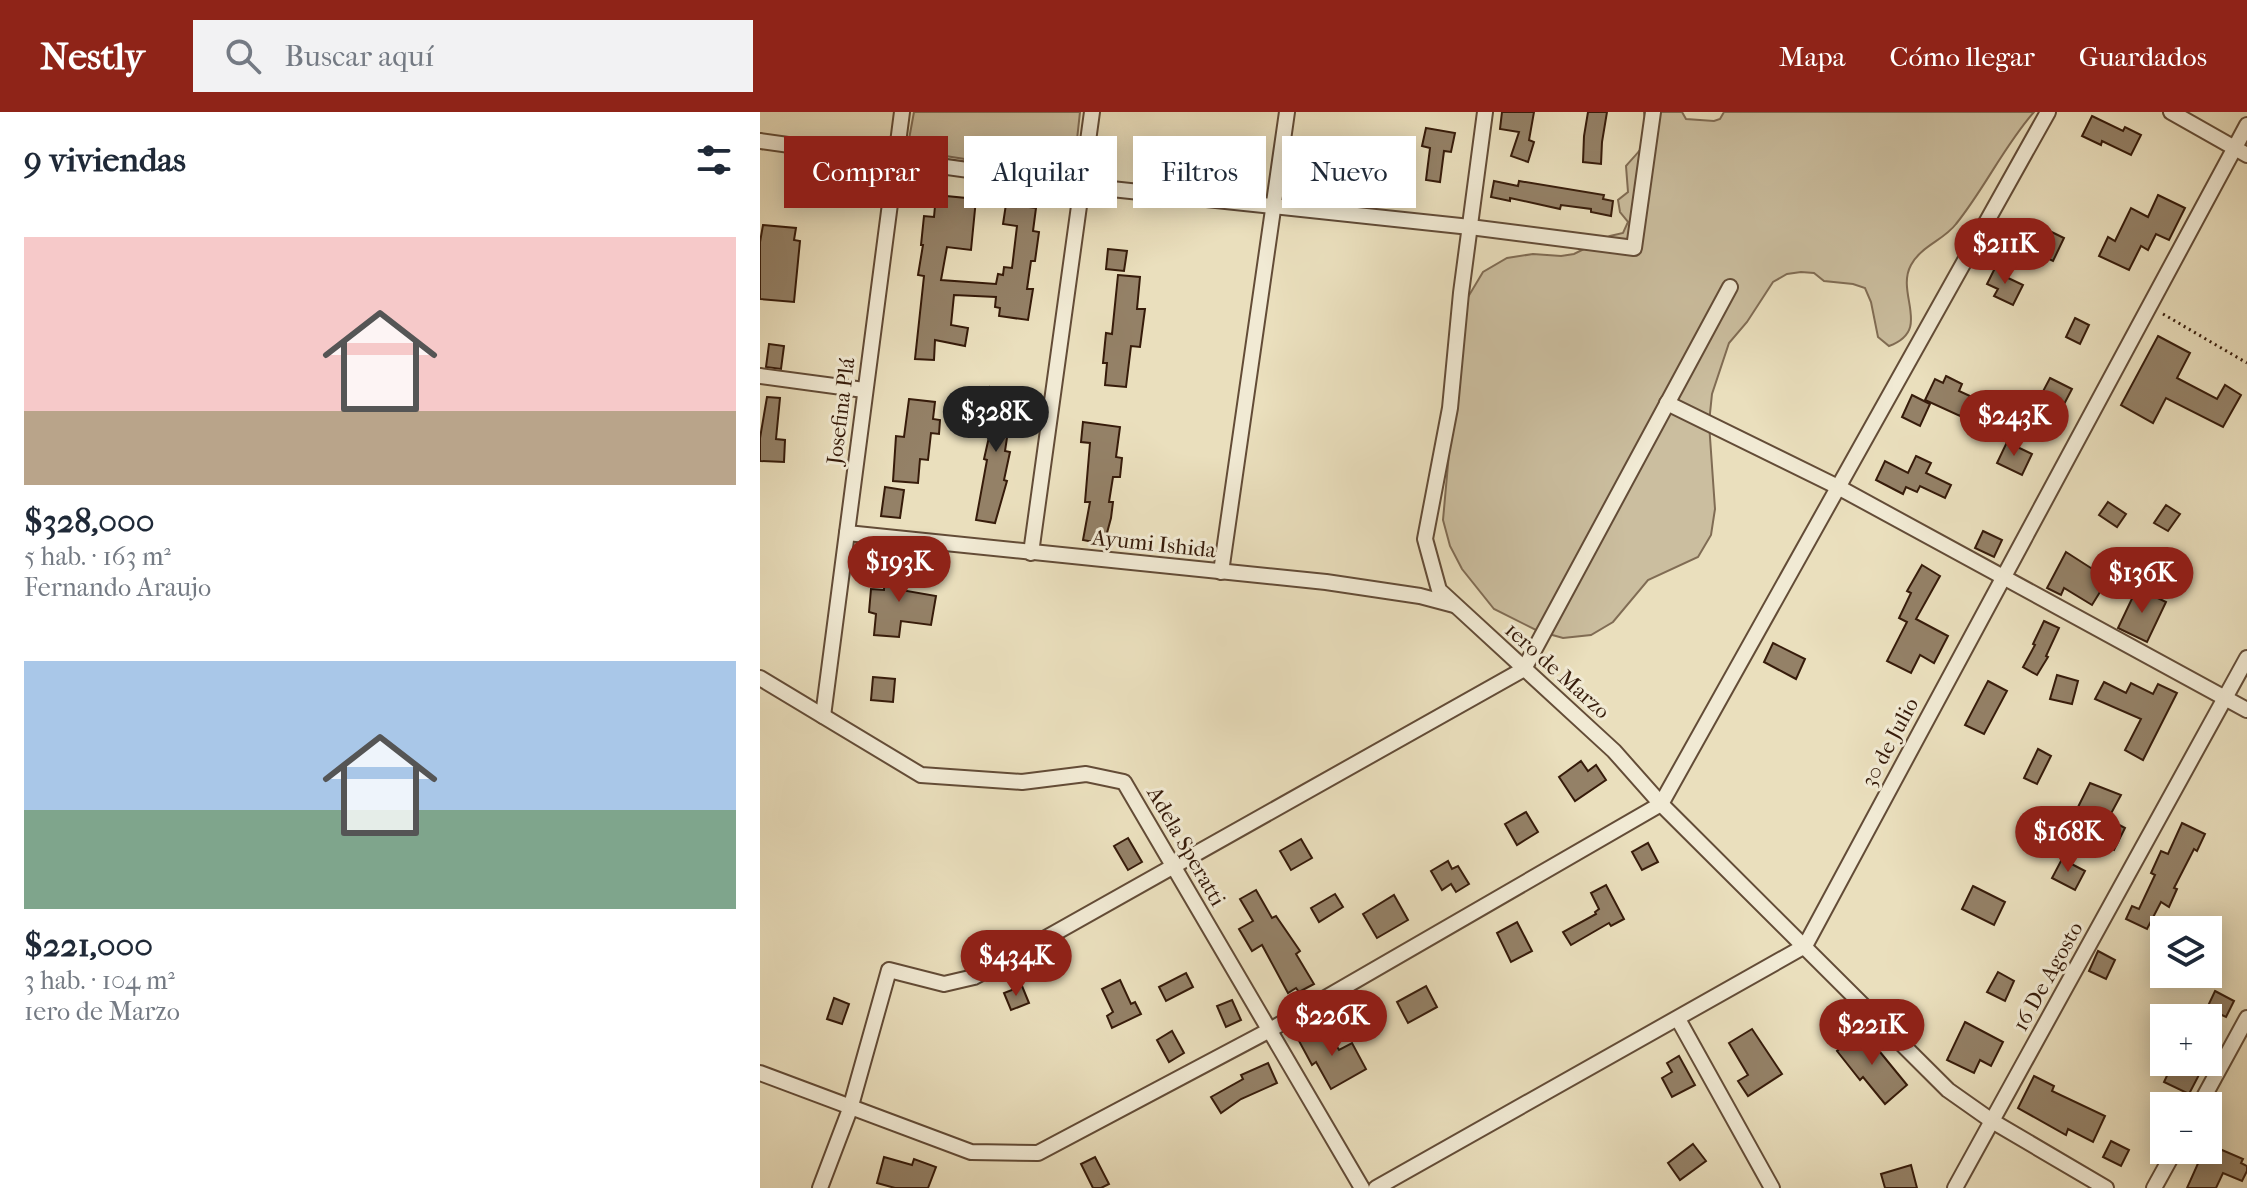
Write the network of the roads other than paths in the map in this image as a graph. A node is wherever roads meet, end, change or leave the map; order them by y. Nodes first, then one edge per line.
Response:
1 (902, 112) edge
2 (1092, 112) edge
3 (1287, 112) edge
4 (1485, 112) edge
5 (1653, 112) edge
6 (2048, 112) edge
7 (2171, 112) edge
8 (2247, 125) edge
9 (899, 136) edge
10 (1089, 136) edge
11 (760, 141) edge
12 (784, 144) edge
13 (2240, 151) edge
14 (1117, 190) edge
15 (1276, 207) junction
16 (889, 208) edge
17 (1080, 208) edge
18 (1470, 227) junction
19 (1730, 287) dead end
20 (760, 376) edge
21 (864, 390) junction
22 (1667, 403) junction
23 (1838, 487) junction
24 (847, 533) junction
25 (1031, 553) junction
26 (1221, 572) junction
27 (2002, 578) junction
28 (1456, 606) junction
29 (2247, 658) edge
30 (1524, 669) junction
31 (760, 678) edge
32 (2225, 699) junction
33 (2247, 710) edge
34 (823, 716) junction
35 (1661, 804) junction
36 (1174, 866) junction
37 (1805, 946) junction
38 (2247, 1018) edge
39 (1678, 1019) junction
40 (1270, 1030) junction
41 (760, 1073) edge
42 (2207, 1092) edge
43 (850, 1109) junction
44 (1992, 1121) junction
45 (2167, 1164) edge
46 (820, 1188) edge
47 (1362, 1188) edge
48 (1376, 1188) edge
49 (1772, 1188) edge
50 (1955, 1188) edge
51 (2106, 1188) edge
52 (2154, 1188) edge

1 - 9 street, Josefina Plá
2 - 10 street
3 - 15 street
4 - 18 street, 1ero de Marzo
5 - 18 street
6 - 23 street
7 - 13 street
8 - 13 street, 30 de Julio
11 - 12 street
13 - 27 street, 30 de Julio
14 - 15 street
15 - 18 street
15 - 26 street
16 - 21 street, Josefina Plá
17 - 25 street
18 - 28 street, 1ero de Marzo
19 - 22 street
20 - 21 street
21 - 24 street, Josefina Plá
22 - 23 street
22 - 30 street
23 - 27 street
23 - 35 street
24 - 25 street, Ayumi Ishida
24 - 34 street, Josefina Plá
25 - 26 street, Ayumi Ishida
26 - 28 street, Ayumi Ishida
27 - 32 street
27 - 37 street, 30 de Julio
28 - 30 street, 1ero de Marzo
29 - 32 street, 16 De Agosto
30 - 35 street, 1ero de Marzo
30 - 36 street
31 - 34 street, Adela Speratti
32 - 33 street
32 - 44 street, 16 De Agosto
34 - 36 street, Adela Speratti
35 - 37 street, 1ero de Marzo
35 - 40 street
36 - 40 street, Adela Speratti
36 - 43 street
37 - 39 street
37 - 44 street, 1ero de Marzo
38 - 42 street
39 - 48 street
39 - 49 street
40 - 43 street
40 - 47 street, Adela Speratti
41 - 43 street
43 - 46 street
44 - 50 street, 16 De Agosto
44 - 51 street
45 - 52 street

